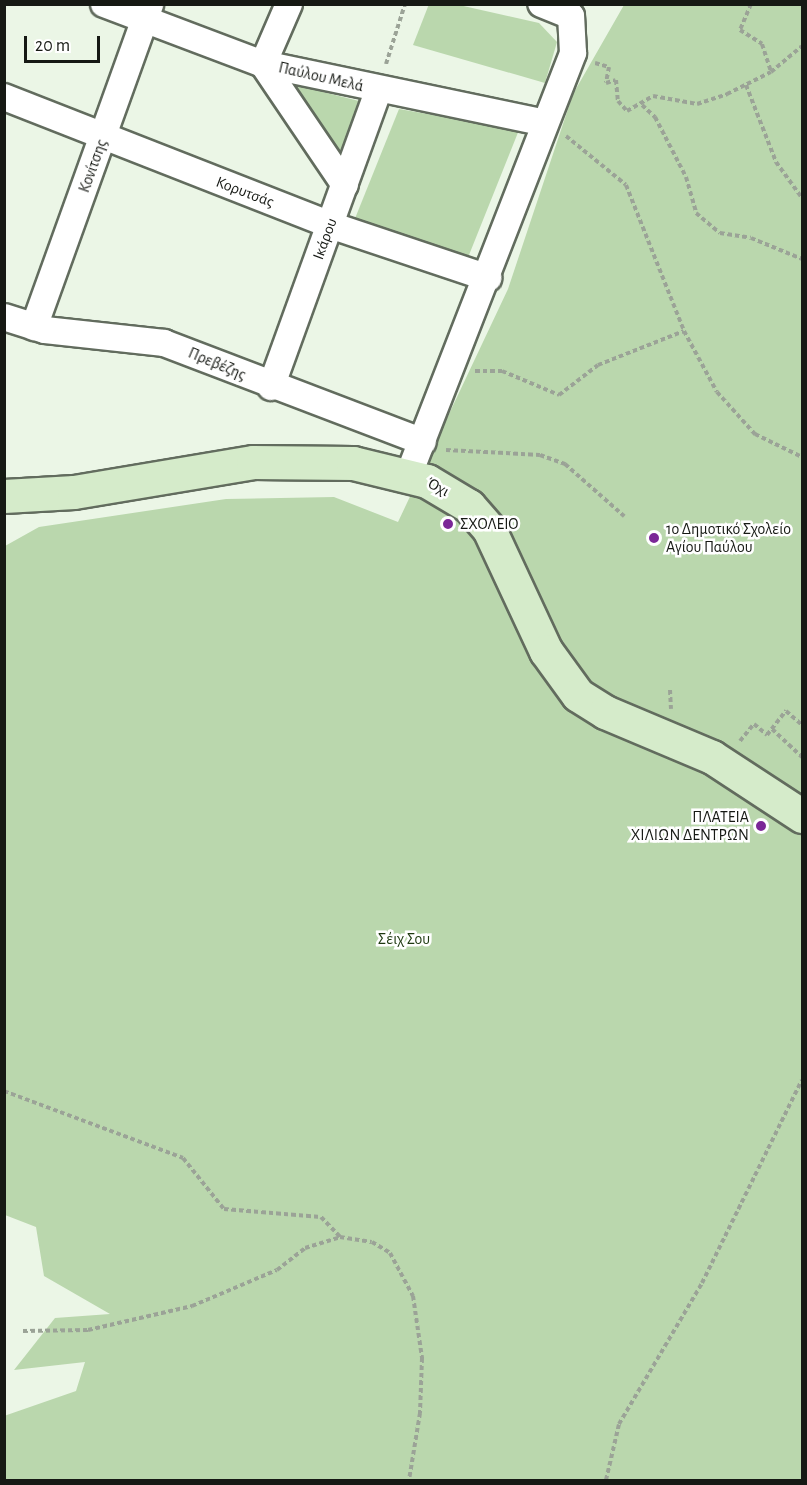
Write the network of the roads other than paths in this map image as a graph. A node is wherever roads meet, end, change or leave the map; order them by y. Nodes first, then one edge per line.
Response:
1 (104, 4) edge
2 (289, 4) edge
3 (541, 4) edge
4 (148, 12) edge
5 (264, 64) junction
6 (378, 91) junction
7 (4, 97) edge
8 (545, 123) junction
9 (104, 136) junction
10 (345, 185) junction
11 (330, 225) junction
12 (488, 278) junction
13 (4, 317) edge
14 (34, 327) junction
15 (271, 387) junction
16 (423, 442) junction
17 (408, 474) junction
18 (4, 496) edge
19 (802, 816) edge

1 - 4 street, Παύλου Μελά
2 - 5 street
3 - 8 street
4 - 5 street, Παύλου Μελά
4 - 9 street, Κονίτσης
5 - 6 street, Παύλου Μελά
5 - 10 street
6 - 8 street, Παύλου Μελά
6 - 10 street, Ικάρου
7 - 9 street, Κορυτσάς
8 - 12 street
9 - 11 street, Κορυτσάς
9 - 14 street, Κονίτσης
10 - 11 street, Ικάρου
11 - 12 street, Κορυτσάς
11 - 15 street, Ικάρου
12 - 16 street
13 - 14 street, Πρεβέζης
14 - 15 street, Πρεβέζης
15 - 16 street, Πρεβέζης
16 - 17 street
17 - 18 main road, Όχι
17 - 19 main road, Όχι

